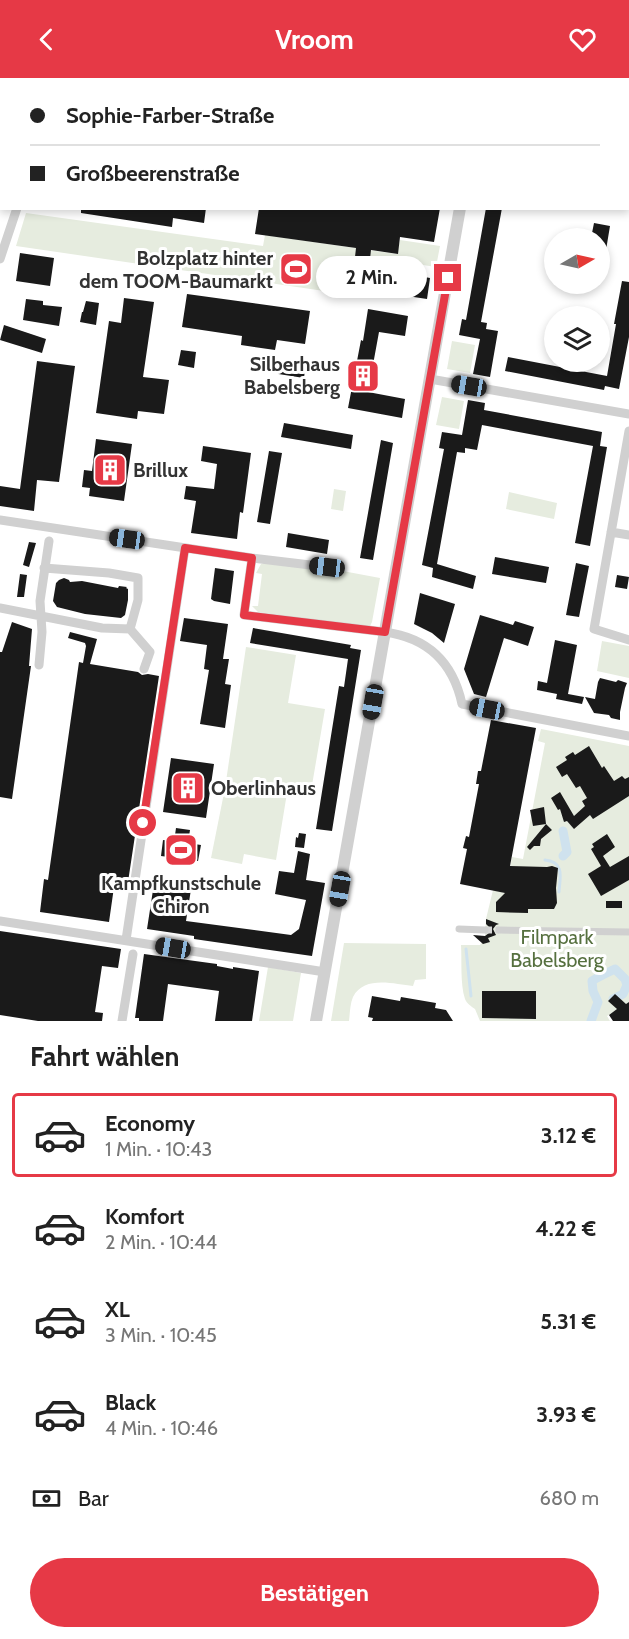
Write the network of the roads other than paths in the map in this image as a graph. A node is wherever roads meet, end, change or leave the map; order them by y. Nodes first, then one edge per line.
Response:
1 (16, 210) edge
2 (460, 210) edge
3 (0, 259) edge
4 (430, 379) junction
5 (629, 414) edge
6 (629, 430) edge
7 (0, 520) edge
8 (611, 532) junction
9 (629, 536) edge
10 (49, 541) dead end
11 (185, 548) junction
12 (252, 558) junction
13 (327, 567) dead end
14 (44, 568) junction
15 (0, 608) edge
16 (40, 615) junction
17 (130, 629) junction
18 (385, 632) junction
19 (629, 640) edge
20 (39, 665) dead end
21 (144, 669) dead end
22 (629, 736) edge
23 (0, 921) edge
24 (459, 929) dead end
25 (485, 930) tunnel mouth
26 (499, 930) tunnel mouth
27 (629, 932) edge
28 (126, 940) junction
29 (133, 954) dead end
30 (325, 972) junction
31 (122, 1021) edge
32 (316, 1021) edge

1 - 3 street
2 - 4 street
4 - 5 street
4 - 18 street
6 - 8 street
7 - 11 street
8 - 9 street
8 - 19 street
10 - 14 street
11 - 12 street
11 - 28 street
12 - 13 street
12 - 18 street
14 - 16 street
14 - 17 street
15 - 16 street
16 - 17 street
16 - 20 street
17 - 21 street
18 - 22 street
18 - 30 street
23 - 28 street
24 - 25 street
26 - 27 street
28 - 30 street
29 - 31 street
30 - 32 street

